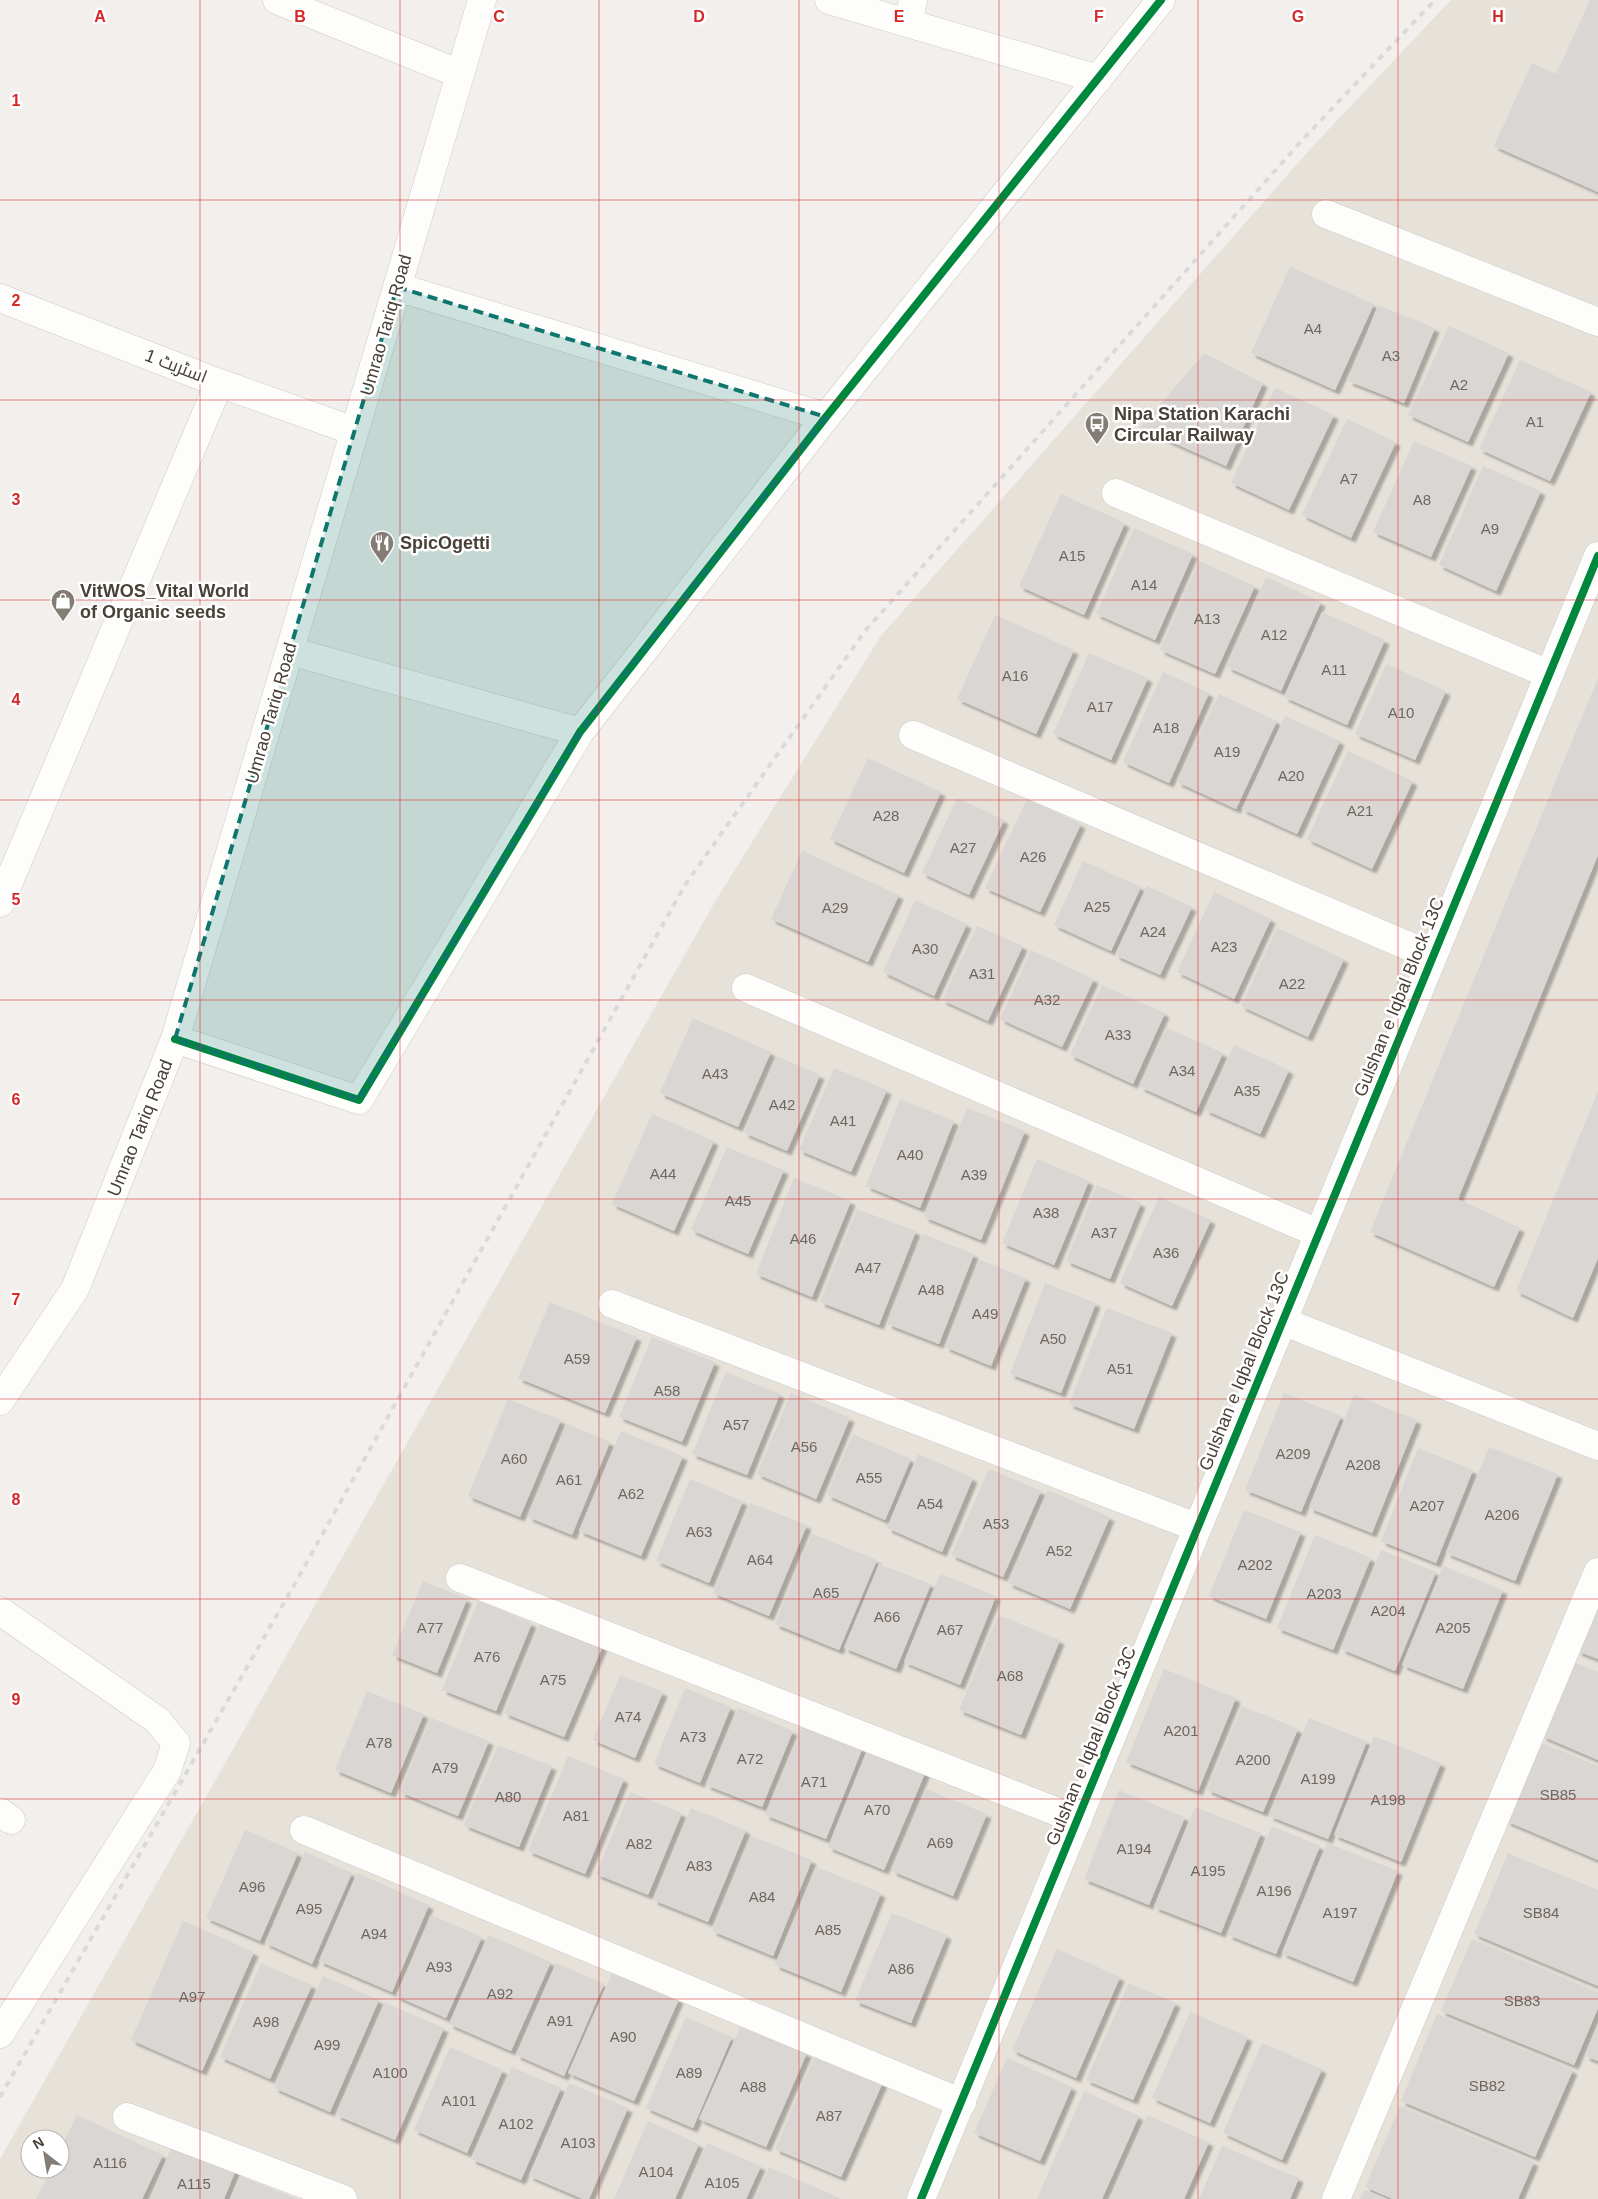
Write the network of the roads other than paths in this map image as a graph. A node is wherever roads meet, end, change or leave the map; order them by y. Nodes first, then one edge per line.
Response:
1 (277, 0) edge
2 (482, 0) edge
3 (829, 0) edge
4 (1161, 0) edge
5 (911, 12) edge
6 (460, 74) junction
7 (1098, 80) junction
8 (1326, 214) dead end
9 (397, 287) junction
10 (0, 298) edge
11 (1598, 322) edge
12 (219, 383) junction
13 (826, 417) junction
14 (354, 431) junction
15 (1116, 493) dead end
16 (1598, 556) edge
17 (290, 651) junction
18 (1549, 674) junction
19 (580, 732) junction
20 (913, 735) dead end
21 (0, 903) edge
22 (1432, 956) junction
23 (746, 988) dead end
24 (175, 1039) junction
25 (1318, 1233) junction
26 (612, 1304) dead end
27 (1282, 1321) junction
28 (0, 1401) edge
29 (1598, 1446) edge
30 (1196, 1527) junction
31 (1598, 1572) edge
32 (460, 1578) dead end
33 (0, 1611) edge
34 (1078, 1820) junction
35 (304, 1830) dead end
36 (0, 2034) edge
37 (962, 2103) junction
38 (127, 2117) dead end
39 (928, 2197) edge
40 (343, 2199) edge
41 (1336, 2199) edge

1 - 6 street
2 - 6 street, Umrao Tariq Road
3 - 5 street
4 - 7 street
5 - 7 street
6 - 9 street, Umrao Tariq Road
7 - 13 street
8 - 11 street
9 - 13 street
9 - 14 street, Umrao Tariq Road
10 - 12 street, اسٹریٹ 1
12 - 14 street, اسٹریٹ 1
12 - 21 street
13 - 19 street
14 - 17 street, Umrao Tariq Road
15 - 18 street
16 - 18 street, Gulshan e Iqbal Block 13C
17 - 19 street
17 - 24 street, Umrao Tariq Road
18 - 22 street, Gulshan e Iqbal Block 13C
19 - 24 street
20 - 22 street
22 - 25 street, Gulshan e Iqbal Block 13C
23 - 25 street
24 - 28 street, Umrao Tariq Road
25 - 27 street, Gulshan e Iqbal Block 13C
26 - 30 street
27 - 29 street
27 - 30 street, Gulshan e Iqbal Block 13C
30 - 34 street, Gulshan e Iqbal Block 13C
31 - 41 street
32 - 34 street
33 - 36 street
34 - 37 street, Gulshan e Iqbal Block 13C
35 - 37 street
37 - 39 street, Gulshan e Iqbal Block 13C
38 - 40 street

